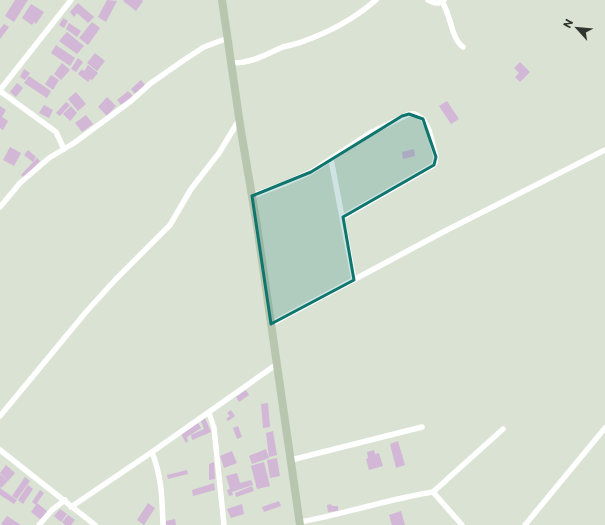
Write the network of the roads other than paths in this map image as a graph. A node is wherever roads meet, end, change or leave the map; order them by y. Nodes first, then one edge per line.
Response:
1 (71, 0) edge
2 (222, 0) edge
3 (376, 0) edge
4 (428, 0) edge
5 (443, 1) edge
6 (228, 38) junction
7 (463, 47) dead end
8 (231, 63) junction
9 (0, 90) edge
10 (239, 120) junction
11 (64, 149) junction
12 (605, 150) edge
13 (331, 159) junction
14 (252, 196) junction
15 (0, 207) edge
16 (343, 217) junction
17 (354, 280) junction
18 (271, 324) junction
19 (277, 364) junction
20 (209, 413) junction
21 (0, 416) edge
22 (422, 427) dead end
23 (605, 428) edge
24 (503, 430) dead end
25 (0, 450) edge
26 (152, 452) junction
27 (291, 460) junction
28 (433, 492) junction
29 (65, 500) junction
30 (71, 507) junction
31 (300, 523) edge
32 (39, 525) edge
33 (95, 525) edge
34 (163, 525) edge
35 (224, 525) edge
36 (462, 525) edge
37 (525, 525) edge

1 - 9 street
2 - 6 street
3 - 8 street
4 - 5 street
5 - 7 street
6 - 8 street
6 - 11 street
8 - 10 street
9 - 11 street
10 - 14 street
10 - 21 street
11 - 15 street
12 - 17 street
13 - 14 street
13 - 16 street
13 - 16 street
14 - 18 street
16 - 17 street
17 - 18 street
18 - 19 street
19 - 20 street
19 - 27 street
20 - 26 street
20 - 35 street
22 - 27 street
23 - 37 street
24 - 28 street
25 - 29 street
26 - 30 street
26 - 34 street
27 - 31 street
28 - 31 street
28 - 36 street
29 - 30 street
29 - 32 street
30 - 33 street

